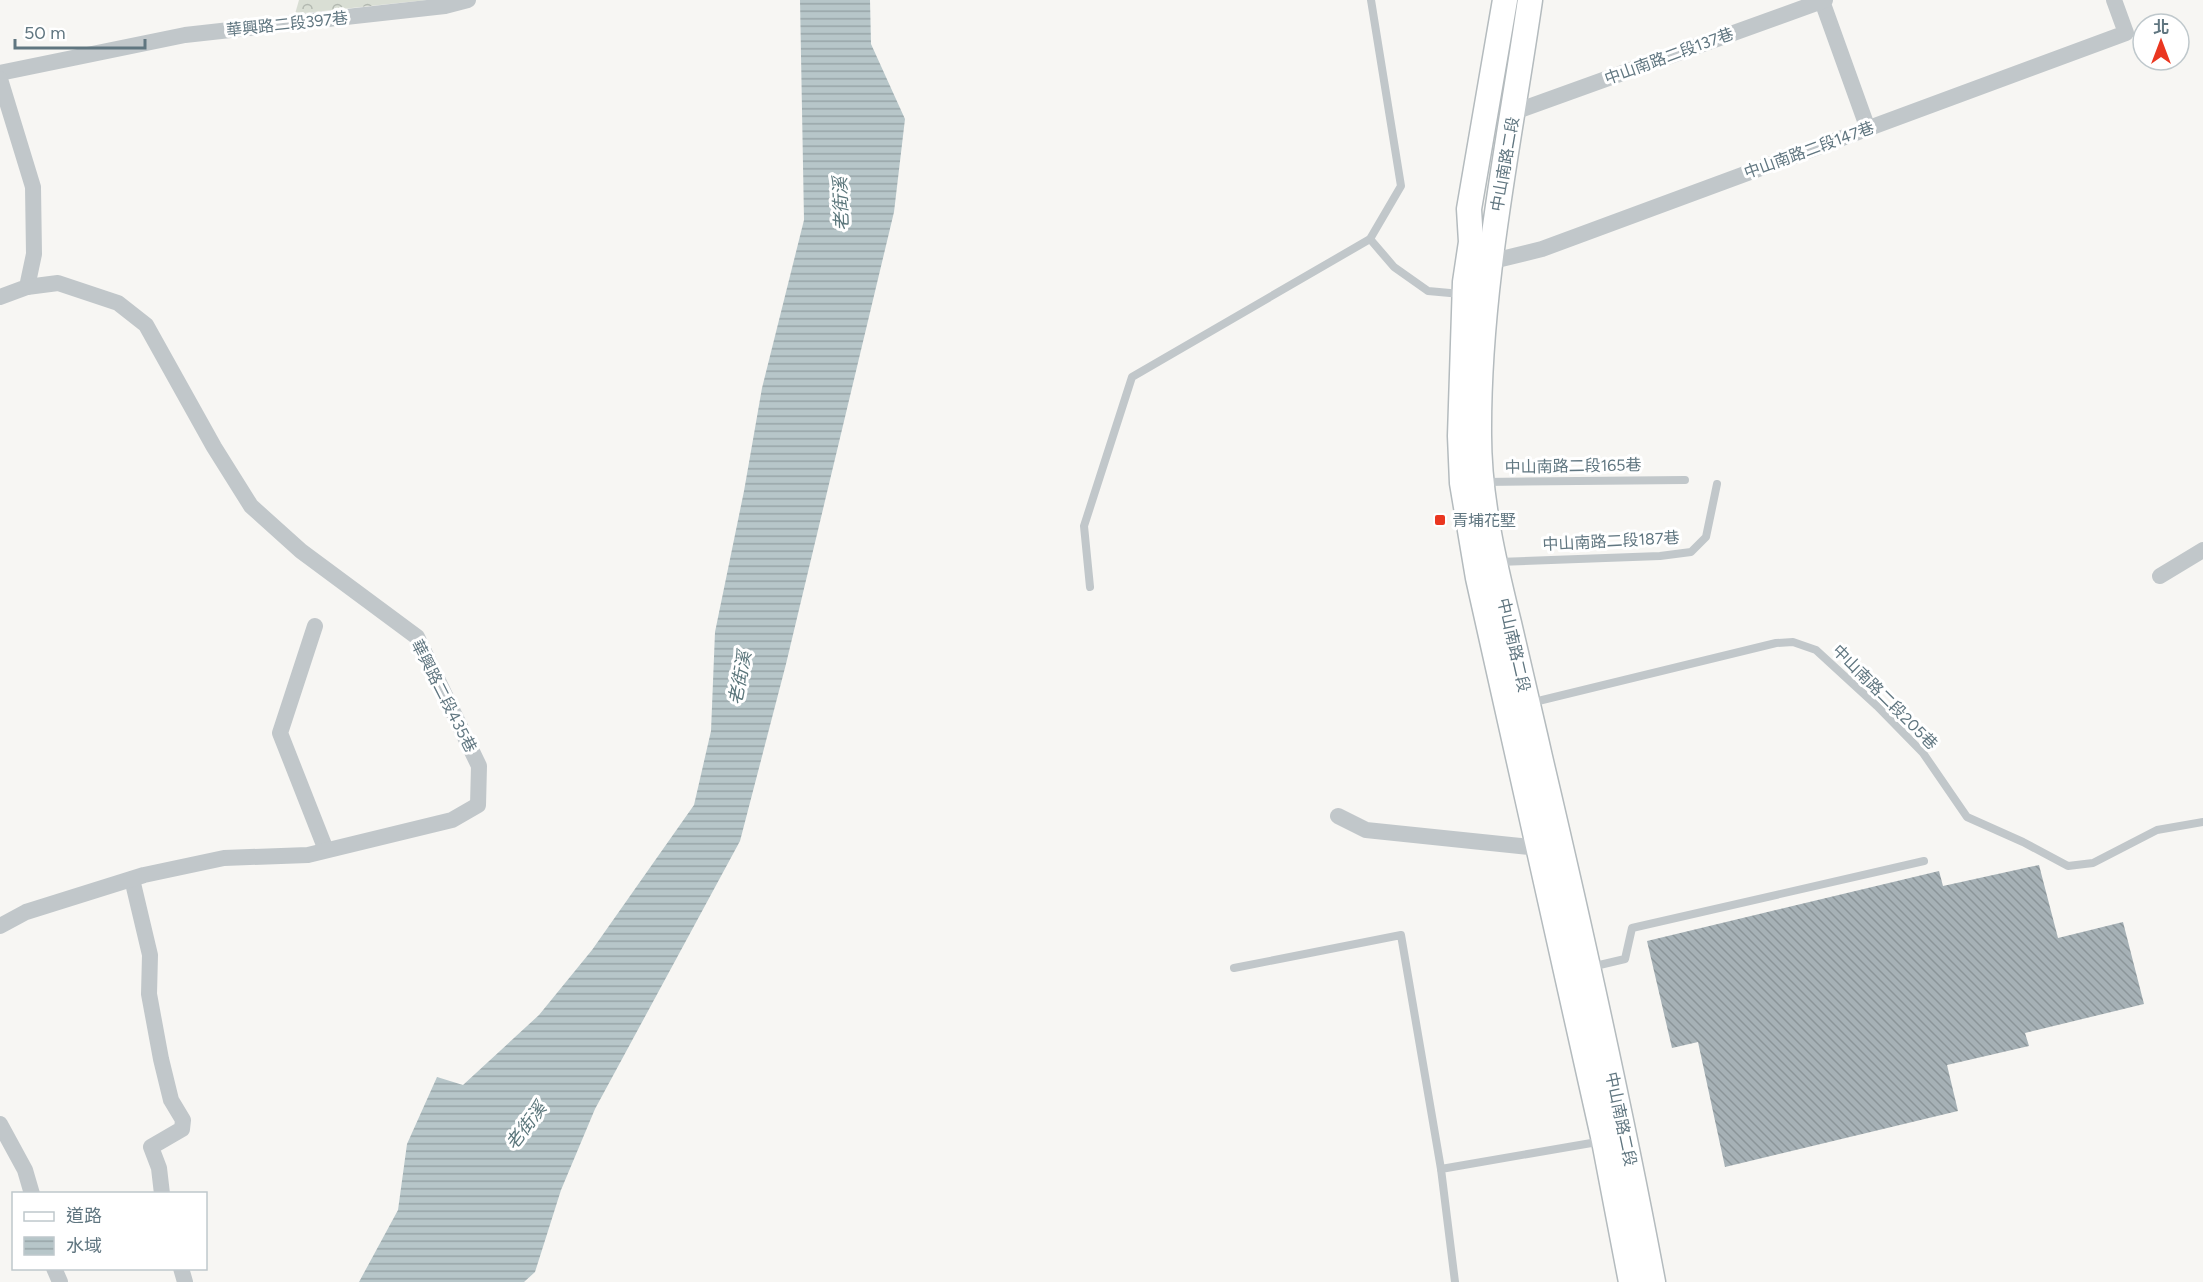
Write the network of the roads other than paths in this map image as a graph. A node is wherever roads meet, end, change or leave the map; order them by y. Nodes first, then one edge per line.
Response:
1 (468, 0) edge
2 (1371, 0) edge
3 (1505, 0) edge
4 (1530, 0) edge
5 (2114, 0) edge
6 (1823, 1) edge
7 (0, 73) edge
8 (0, 79) edge
9 (1514, 112) junction
10 (1868, 129) junction
11 (1370, 239) junction
12 (1489, 262) junction
13 (27, 287) junction
14 (1465, 294) junction
15 (0, 297) edge
16 (1685, 480) dead end
17 (1472, 483) junction
18 (1718, 484) dead end
19 (2203, 550) edge
20 (1494, 562) junction
21 (2160, 576) dead end
22 (1090, 587) dead end
23 (315, 626) dead end
24 (1517, 706) junction
25 (1338, 816) dead end
26 (2203, 822) edge
27 (1539, 848) junction
28 (326, 850) junction
29 (1924, 861) dead end
30 (132, 879) junction
31 (0, 926) edge
32 (1234, 968) dead end
33 (1577, 971) junction
34 (0, 1124) edge
35 (1604, 1141) junction
36 (1441, 1169) junction
37 (32, 1192) edge
38 (162, 1192) edge
39 (1455, 1282) edge
40 (1631, 1282) edge
41 (1653, 1282) edge

1 - 7 street, 華興路二段397巷
2 - 11 lane
3 - 14 main road, 中山南路二段
4 - 9 main road, 中山南路二段
5 - 10 street, 中山南路二段147巷
6 - 9 street, 中山南路二段137巷
6 - 10 street
8 - 13 street
9 - 12 main road, 中山南路二段
10 - 12 street, 中山南路二段147巷
11 - 14 lane
11 - 22 lane
12 - 17 main road, 中山南路二段
13 - 15 street
13 - 28 street, 華興路二段435巷
14 - 17 main road, 中山南路二段
16 - 17 lane, 中山南路二段165巷
17 - 20 main road, 中山南路二段
17 - 24 main road, 中山南路二段
18 - 20 lane, 中山南路二段187巷
19 - 21 street
20 - 24 main road, 中山南路二段
23 - 28 street
24 - 26 lane, 中山南路二段205巷
24 - 27 main road, 中山南路二段
24 - 33 main road, 中山南路二段
25 - 27 street
27 - 33 main road, 中山南路二段
28 - 30 street, 華興路二段435巷
29 - 33 lane
30 - 31 street, 華興路二段435巷
30 - 38 street
32 - 36 lane
33 - 35 main road, 中山南路二段
33 - 41 main road, 中山南路二段
34 - 37 street
35 - 36 lane
35 - 40 main road, 中山南路二段
36 - 39 lane

